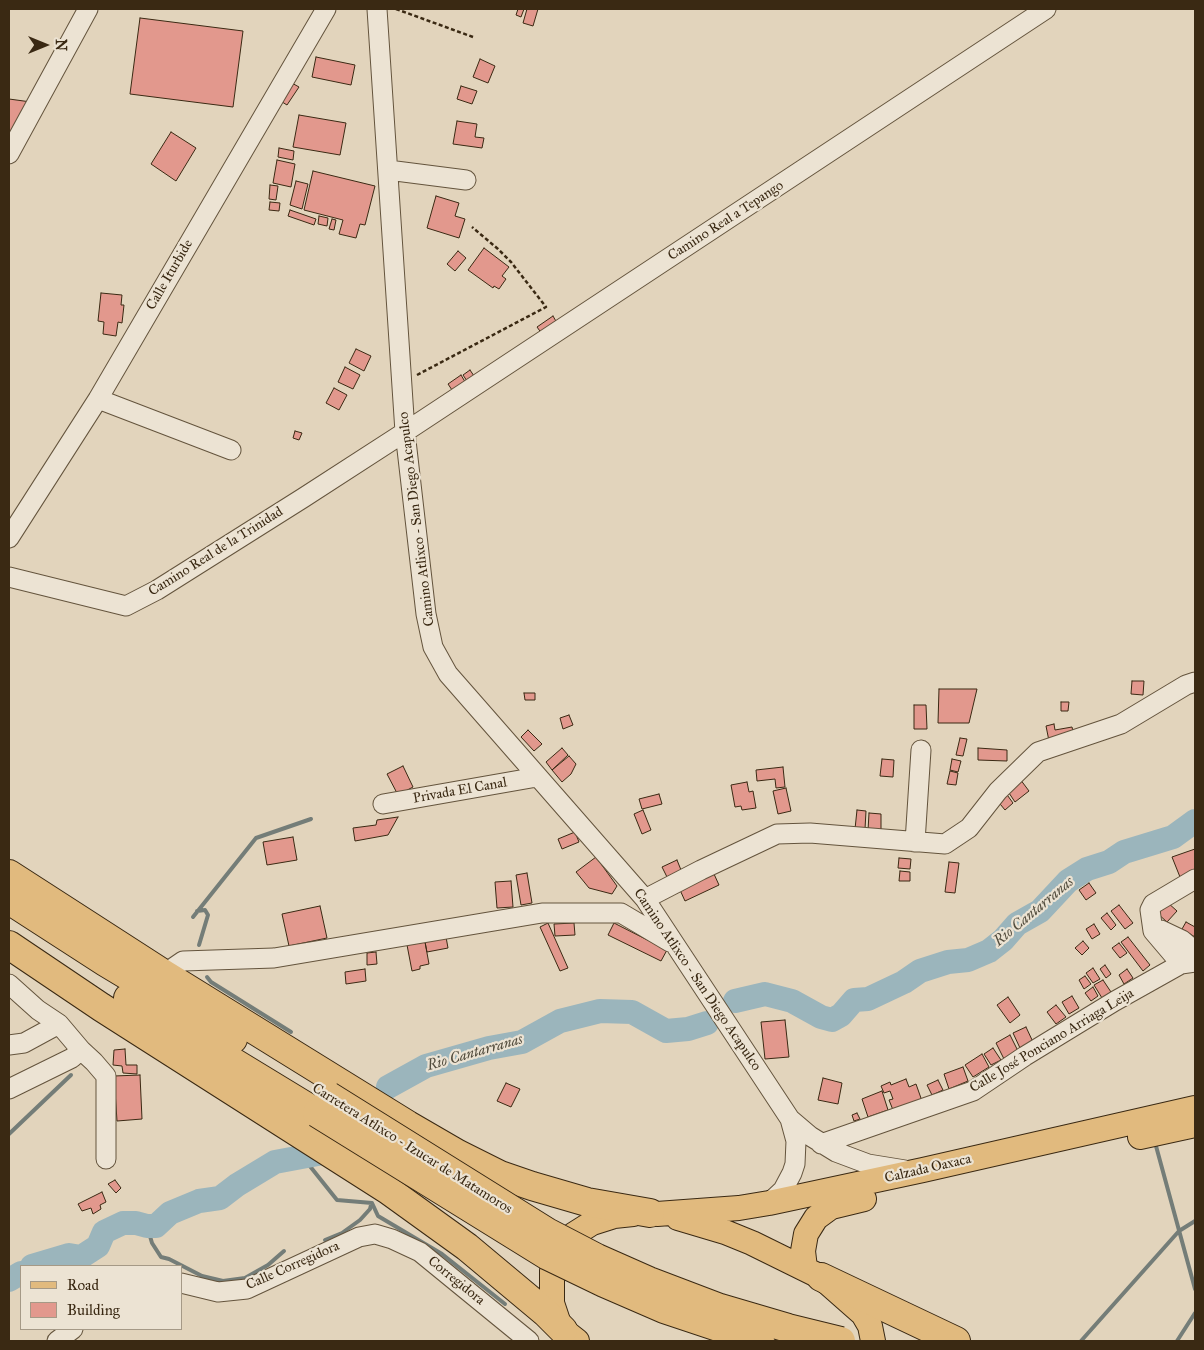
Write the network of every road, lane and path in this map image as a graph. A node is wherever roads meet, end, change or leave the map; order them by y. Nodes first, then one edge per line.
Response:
1 (88, 9) edge
2 (326, 9) edge
3 (377, 9) edge
4 (396, 9) edge
5 (1046, 9) edge
6 (473, 37) dead end
7 (9, 154) edge
8 (388, 170) junction
9 (466, 180) dead end
10 (472, 227) dead end
11 (402, 383) junction
12 (98, 399) junction
13 (406, 432) junction
14 (230, 450) dead end
15 (9, 538) edge
16 (9, 577) edge
17 (1195, 682) edge
18 (921, 750) dead end
19 (537, 777) junction
20 (383, 804) dead end
21 (915, 842) junction
22 (9, 874) edge
23 (1195, 879) edge
24 (645, 899) junction
25 (9, 900) edge
26 (9, 922) edge
27 (1153, 931) junction
28 (9, 944) edge
29 (679, 950) junction
30 (1195, 951) edge
31 (1188, 963) edge
32 (164, 974) junction
33 (9, 984) edge
34 (59, 1024) junction
35 (9, 1045) edge
36 (80, 1050) junction
37 (9, 1089) edge
38 (331, 1099) junction
39 (1195, 1108) edge
40 (790, 1119) junction
41 (1195, 1125) edge
42 (821, 1144) junction
43 (106, 1159) dead end
44 (923, 1170) junction
45 (769, 1203) junction
46 (653, 1213) junction
47 (375, 1234) joint
48 (813, 1273) junction
49 (182, 1283) edge
50 (72, 1330) edge
51 (570, 1336) edge
52 (57, 1341) edge
53 (529, 1341) edge
54 (760, 1341) edge
55 (841, 1341) edge
56 (873, 1341) edge
57 (956, 1341) edge

1 - 7 street
2 - 12 street, Calle Iturbide
3 - 8 street, Camino Atlixco - San Diego Acapulco
4 - 6 path
5 - 13 street, Camino Real a Tepango
8 - 9 street
8 - 11 street, Camino Atlixco - San Diego Acapulco
10 - 11 path
11 - 13 street, Camino Atlixco - San Diego Acapulco
12 - 14 street
12 - 15 street, Calle Iturbide
13 - 16 street, Camino Real de la Trinidad
13 - 19 street, Camino Atlixco - San Diego Acapulco
17 - 21 street
18 - 21 street
19 - 20 street, Privada El Canal
19 - 24 street, Camino Atlixco - San Diego Acapulco
21 - 24 street
22 - 32 highway
23 - 27 street
24 - 29 street, Camino Atlixco - San Diego Acapulco
25 - 38 highway, Carretera Atlixco - Izucar de Matamoros
26 - 38 highway, Carretera Atlixco - Izucar de Matamoros
27 - 30 street
27 - 31 street
28 - 51 highway
29 - 32 street
29 - 40 street, Camino Atlixco - San Diego Acapulco
31 - 42 street, Calle José Ponciano Arriaga Leija
32 - 38 highway
33 - 34 street
34 - 35 street
34 - 36 street
36 - 37 street
36 - 43 street
38 - 46 highway
38 - 54 highway, Carretera Atlixco - Izucar de Matamoros, bridge
38 - 55 highway, Carretera Atlixco - Izucar de Matamoros, bridge
39 - 44 main road, Calzada Oaxaca
40 - 42 street, Camino Atlixco - San Diego Acapulco
40 - 45 street, Camino Atlixco - San Diego Acapulco
41 - 48 main road, Calzada Oaxaca
42 - 44 street, Camino Atlixco - San Diego Acapulco
44 - 45 main road, Calzada Oaxaca
45 - 46 main road, Calzada Oaxaca
46 - 48 main road
46 - 51 main road, Calzada Oaxaca
47 - 49 street, Calle Corregidora
47 - 53 street, Corregidora
48 - 56 main road
48 - 57 highway
50 - 52 street

